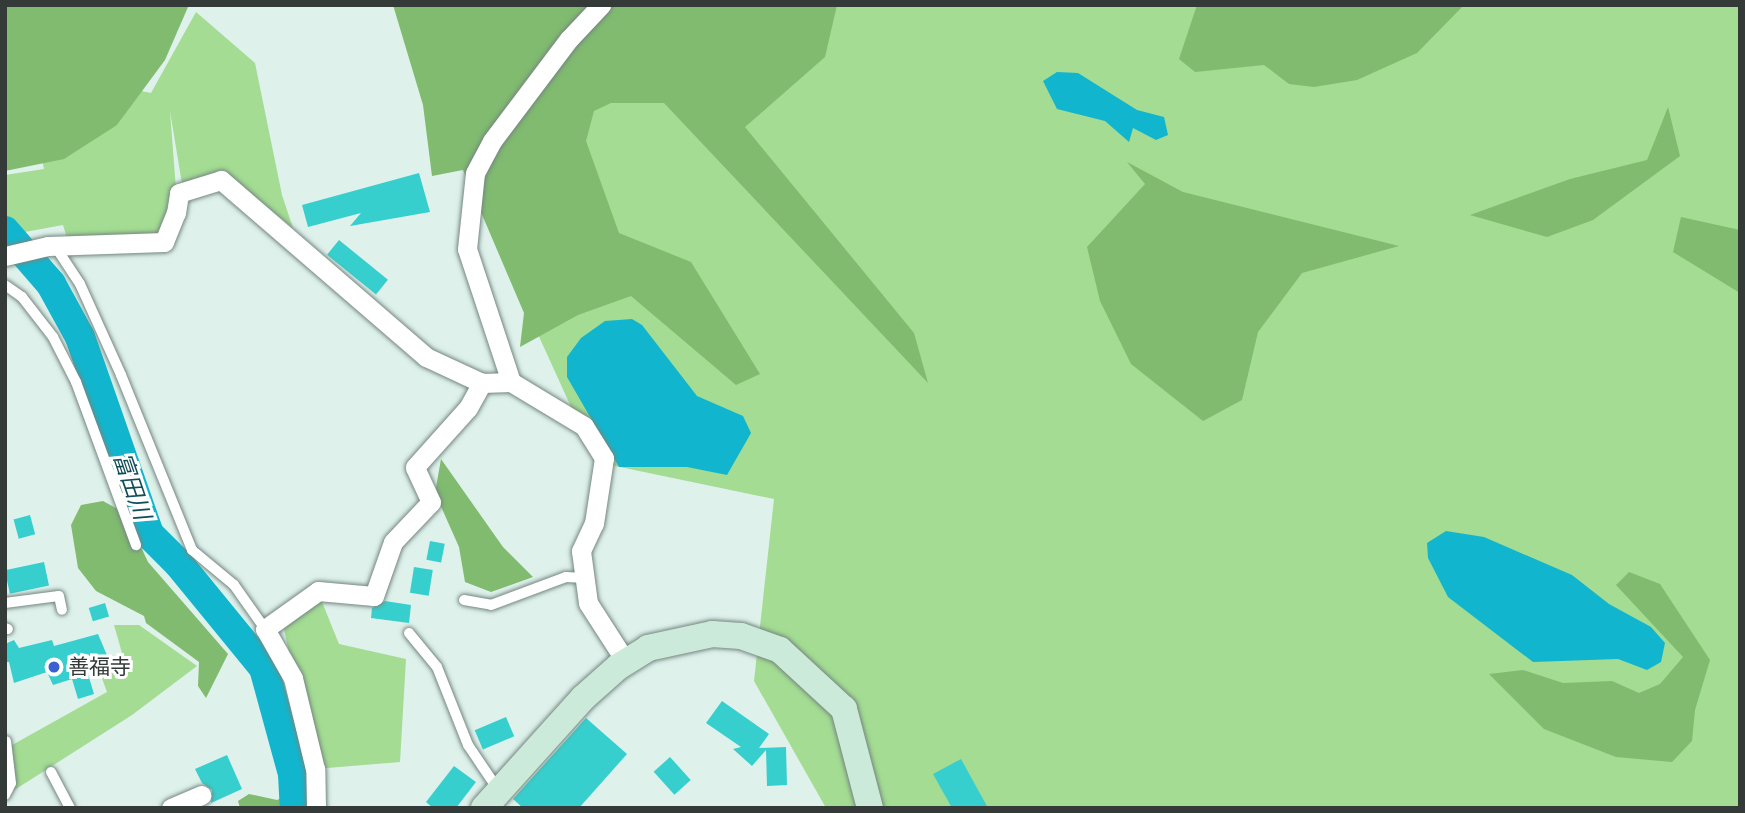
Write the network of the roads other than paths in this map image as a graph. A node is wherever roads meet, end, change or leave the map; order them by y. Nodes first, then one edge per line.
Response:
1 (601, 5) edge
2 (51, 246) junction
3 (5, 256) edge
4 (5, 285) edge
5 (511, 382) junction
6 (482, 383) junction
7 (136, 545) dead end
8 (585, 578) junction
9 (464, 600) dead end
10 (5, 603) edge
11 (62, 610) dead end
12 (265, 629) junction
13 (410, 633) dead end
14 (626, 662) junction
15 (6, 741) edge
16 (51, 772) dead end
17 (5, 795) edge
18 (201, 795) dead end
19 (492, 800) edge
20 (70, 808) edge
21 (171, 808) edge
22 (316, 808) edge
23 (870, 808) edge

1 - 5 street
2 - 3 street
2 - 6 street
2 - 12 lane
4 - 7 lane
5 - 6 street
5 - 8 street
6 - 12 street
8 - 9 lane
8 - 14 street
10 - 11 lane
12 - 22 street
13 - 19 lane
14 - 19 street
14 - 23 street
15 - 17 lane
16 - 20 lane
18 - 21 street

